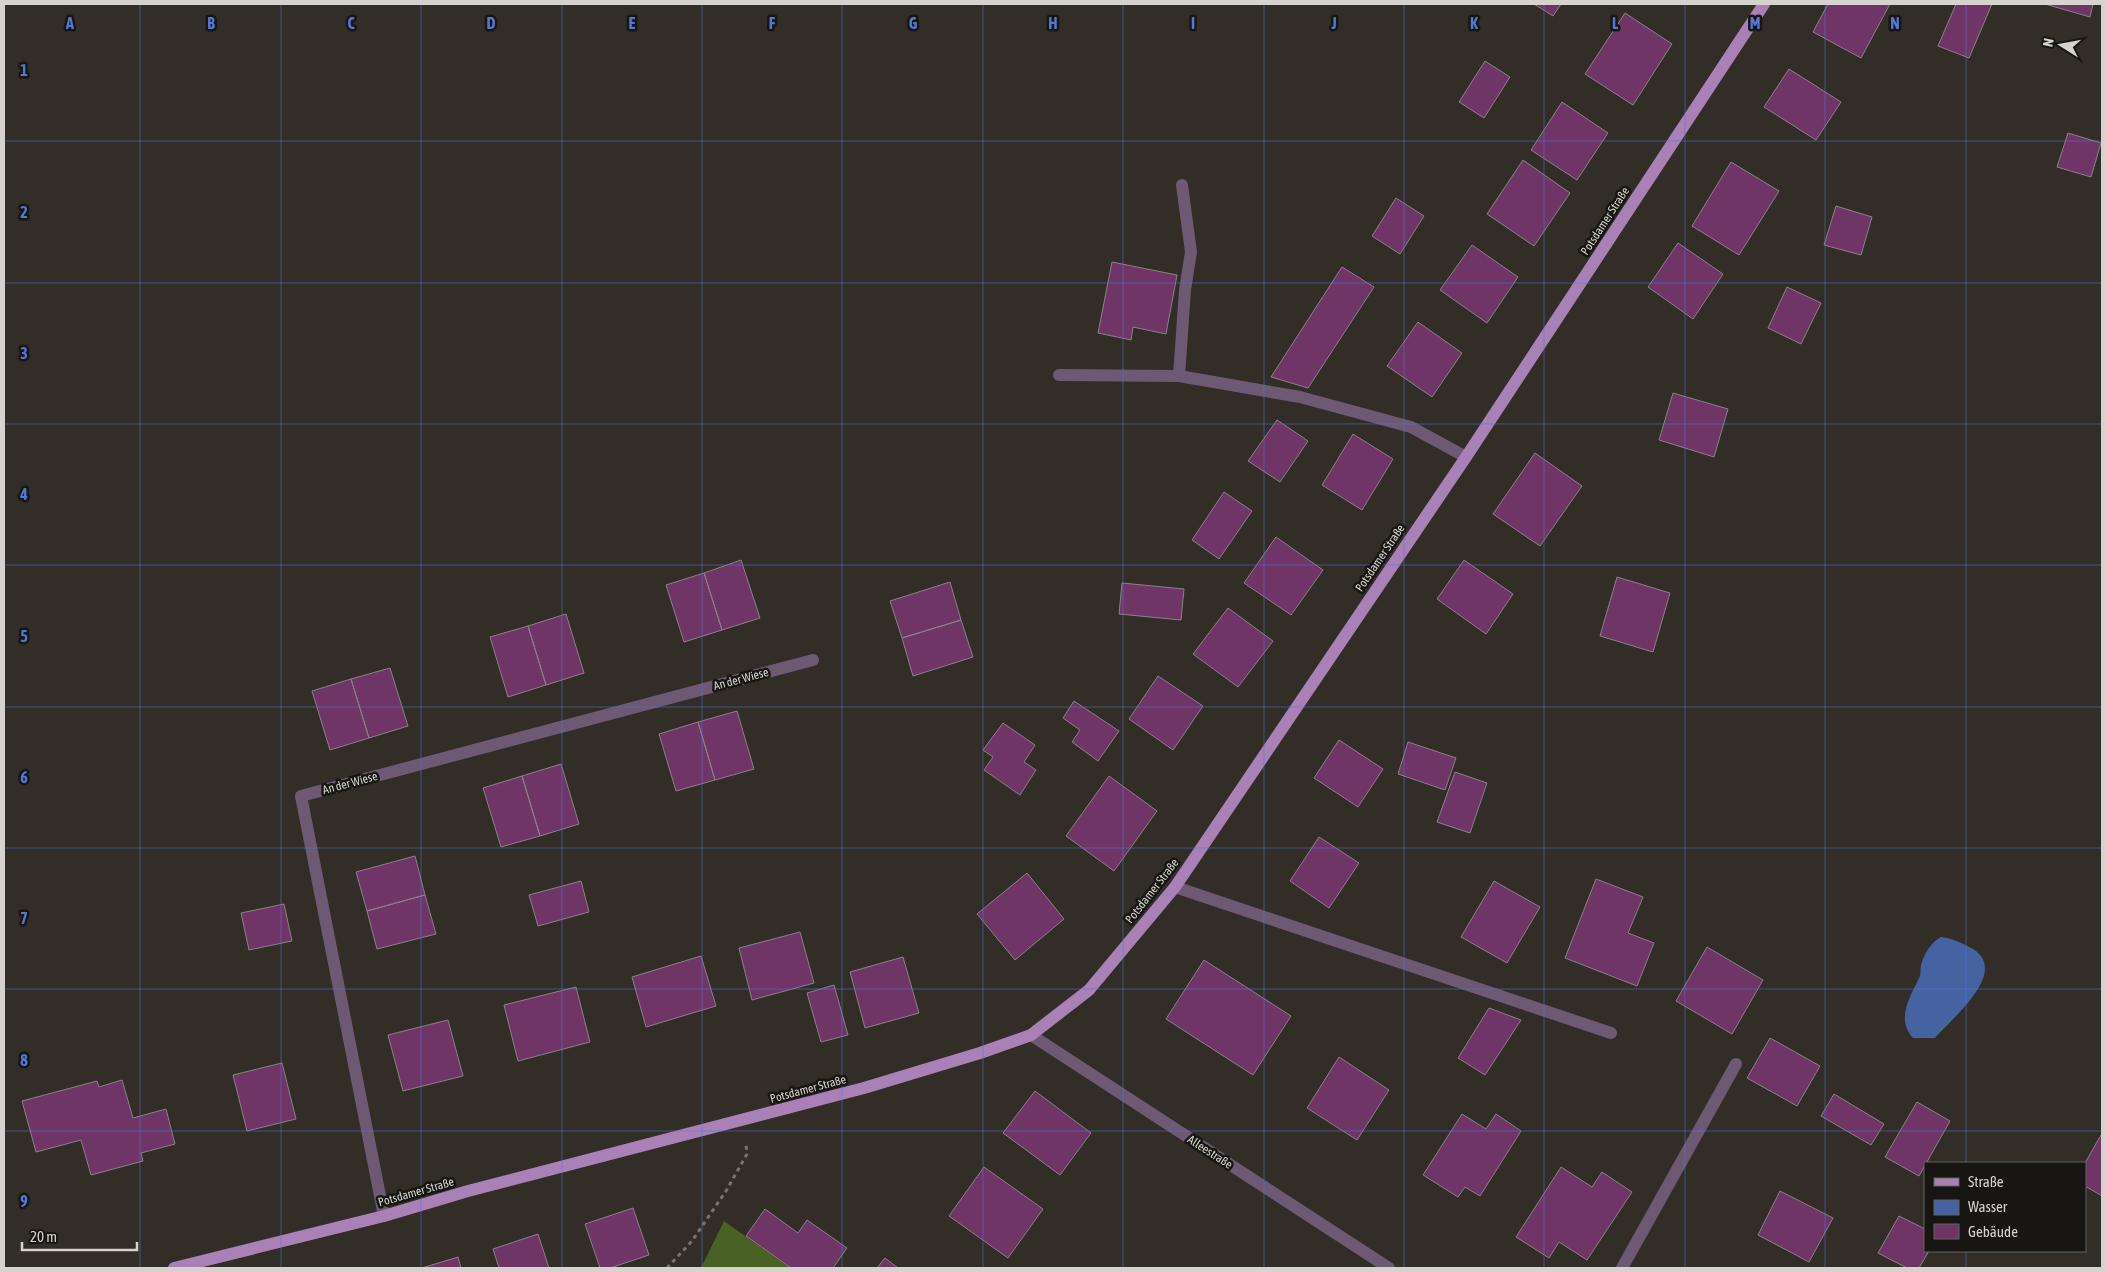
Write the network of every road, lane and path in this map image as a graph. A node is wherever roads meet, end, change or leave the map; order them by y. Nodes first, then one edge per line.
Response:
1 (1764, 4) edge
2 (1182, 185) dead end
3 (1059, 375) dead end
4 (1178, 376) junction
5 (1466, 457) junction
6 (813, 660) dead end
7 (1175, 887) junction
8 (1611, 1033) dead end
9 (1031, 1035) junction
10 (1736, 1064) dead end
11 (741, 1121) junction
12 (384, 1216) junction
13 (191, 1266) edge
14 (174, 1268) edge
15 (667, 1268) edge
16 (1390, 1268) edge
17 (1622, 1268) edge

1 - 5 main road, Potsdamer Straße
2 - 4 street
3 - 4 street
4 - 5 street
5 - 7 main road, Potsdamer Straße
6 - 12 street, An der Wiese
7 - 8 street
7 - 9 main road, Potsdamer Straße
9 - 11 main road, Potsdamer Straße
9 - 16 street, Alleestraße
10 - 17 street
11 - 12 main road, Potsdamer Straße
11 - 15 path
12 - 13 main road, Potsdamer Straße
13 - 14 main road, Potsdamer Straße

